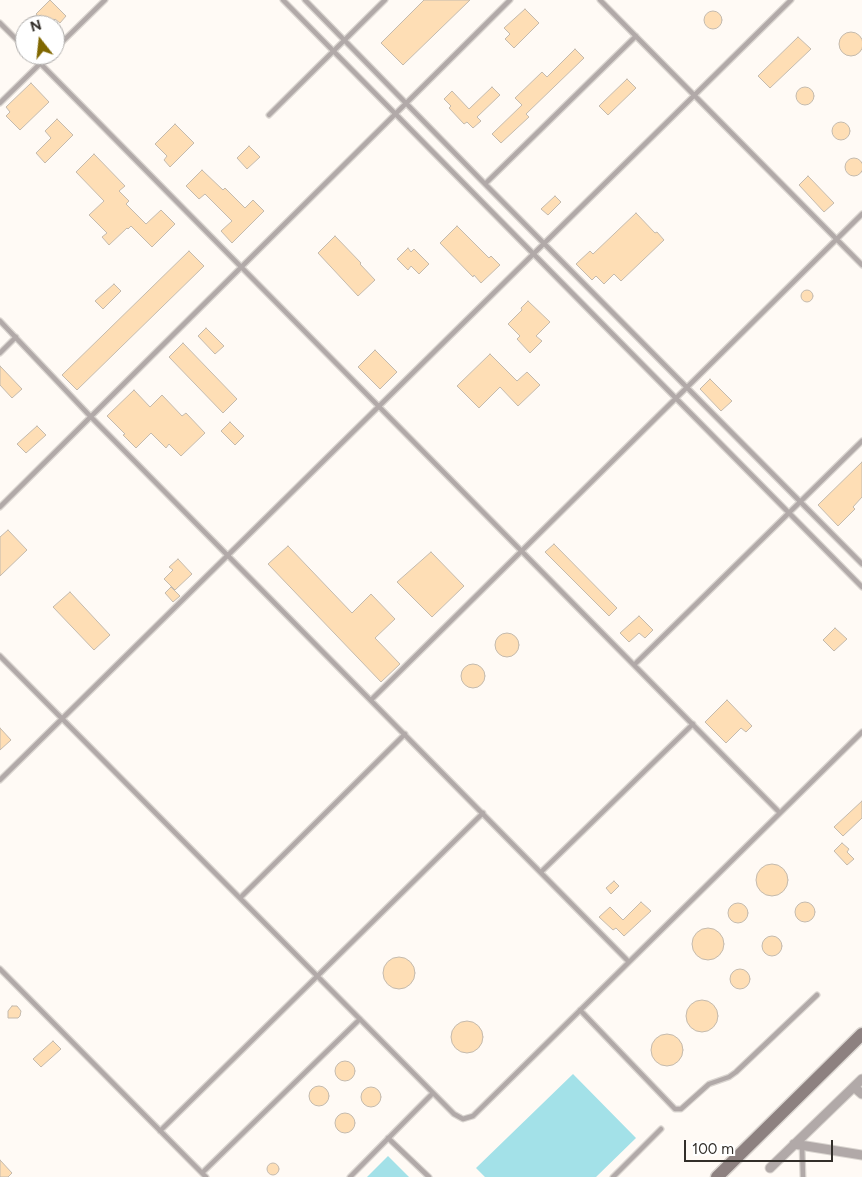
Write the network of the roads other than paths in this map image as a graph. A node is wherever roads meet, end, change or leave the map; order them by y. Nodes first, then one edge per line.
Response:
1 (104, 0) edge
2 (283, 0) edge
3 (304, 0) edge
4 (385, 0) edge
5 (510, 0) edge
6 (600, 0) edge
7 (791, 0) edge
8 (0, 23) edge
9 (636, 36) junction
10 (15, 38) edge
11 (65, 39) edge
12 (345, 41) junction
13 (334, 52) junction
14 (39, 65) edge
15 (41, 65) edge
16 (694, 95) junction
17 (406, 103) junction
18 (0, 104) edge
19 (395, 113) junction
20 (268, 115) dead end
21 (484, 184) junction
22 (862, 214) edge
23 (837, 239) junction
24 (545, 243) junction
25 (534, 254) junction
26 (862, 265) edge
27 (240, 266) junction
28 (0, 321) edge
29 (16, 337) junction
30 (0, 352) edge
31 (687, 387) junction
32 (676, 398) junction
33 (379, 407) junction
34 (91, 417) junction
35 (862, 441) edge
36 (800, 502) junction
37 (0, 507) edge
38 (789, 513) junction
39 (521, 551) junction
40 (228, 555) junction
41 (862, 564) edge
42 (862, 587) edge
43 (0, 656) edge
44 (634, 665) junction
45 (371, 700) junction
46 (63, 719) junction
47 (693, 724) junction
48 (862, 732) edge
49 (405, 734) junction
50 (0, 780) edge
51 (483, 813) junction
52 (780, 813) junction
53 (541, 872) junction
54 (240, 898) junction
55 (629, 962) junction
56 (0, 969) edge
57 (317, 976) junction
58 (817, 995) dead end
59 (580, 1010) junction
60 (360, 1019) junction
61 (862, 1034) edge
62 (862, 1079) edge
63 (854, 1086) junction
64 (434, 1093) junction
65 (862, 1094) edge
66 (661, 1129) dead end
67 (160, 1131) junction
68 (388, 1138) junction
69 (798, 1145) junction
70 (862, 1155) edge
71 (770, 1168) dead end
72 (204, 1175) edge
73 (350, 1177) edge
74 (428, 1177) edge
75 (613, 1177) edge
76 (717, 1177) edge
77 (803, 1177) edge

1 - 11 lane
2 - 13 lane
3 - 12 lane
4 - 12 lane
5 - 17 lane
6 - 9 lane
7 - 16 lane
8 - 10 lane
9 - 16 lane
9 - 21 lane
12 - 13 lane
12 - 17 lane
13 - 19 lane
13 - 20 lane
14 - 18 lane
15 - 27 lane
16 - 23 lane
16 - 24 lane
17 - 19 lane
17 - 21 lane
19 - 25 lane
19 - 27 lane
21 - 24 lane
22 - 23 lane
23 - 26 lane
23 - 31 lane
24 - 25 lane
24 - 31 lane
25 - 32 lane
25 - 33 lane
27 - 33 lane
27 - 34 lane
28 - 29 lane
29 - 30 lane
29 - 34 lane
31 - 32 lane
31 - 36 lane
32 - 38 lane
32 - 39 lane
33 - 39 lane
33 - 40 lane
34 - 37 lane
34 - 40 lane
35 - 36 lane
36 - 38 lane
36 - 41 lane
38 - 42 lane
38 - 44 lane
39 - 44 lane
39 - 45 lane
40 - 45 lane
40 - 46 lane
43 - 46 lane
44 - 47 lane
45 - 49 lane
46 - 50 lane
46 - 54 lane
47 - 52 lane
47 - 53 lane
48 - 52 lane
49 - 51 lane
49 - 54 lane
51 - 53 lane
51 - 57 lane
52 - 55 lane
53 - 55 lane
54 - 57 lane
55 - 59 lane
56 - 67 lane
57 - 60 lane
57 - 67 lane
58 - 59 lane
59 - 64 lane
60 - 64 lane
60 - 72 lane
61 - 76 main road
62 - 63 street
63 - 65 street
63 - 69 street
64 - 68 lane
66 - 75 lane
67 - 72 lane
68 - 73 lane
68 - 74 lane
69 - 70 street
69 - 71 street
69 - 77 lane

